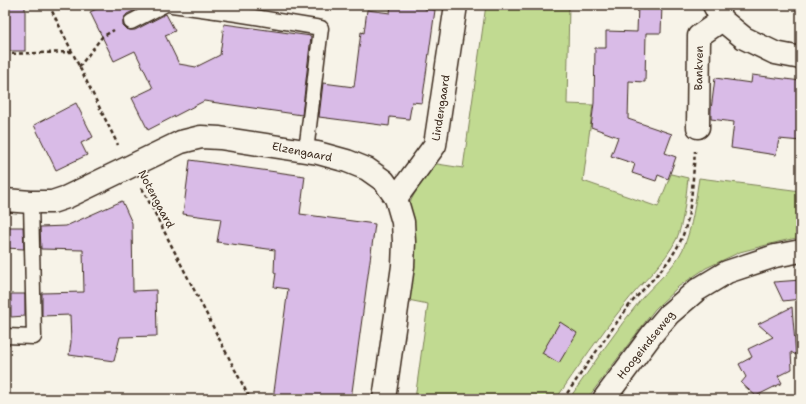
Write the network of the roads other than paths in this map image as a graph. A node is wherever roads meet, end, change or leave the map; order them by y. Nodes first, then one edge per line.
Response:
1 (164, 5) edge
2 (172, 5) edge
3 (456, 5) edge
4 (718, 12) edge
5 (131, 22) road end
6 (801, 58) edge
7 (698, 127) road end
8 (306, 151) junction
9 (396, 198) junction
10 (5, 200) edge
11 (31, 202) junction
12 (801, 251) edge
13 (5, 336) edge
14 (384, 399) edge
15 (604, 399) edge

1 - 5 lane
2 - 8 lane
3 - 9 street, Lindengaard
4 - 6 street, Bankven
4 - 7 street, Bankven
8 - 9 street, Elzengaard
8 - 11 street, Elzengaard
9 - 14 street, Elzengaard
10 - 11 street, Elzengaard
11 - 13 lane
12 - 15 street, Hoogeindseweg

